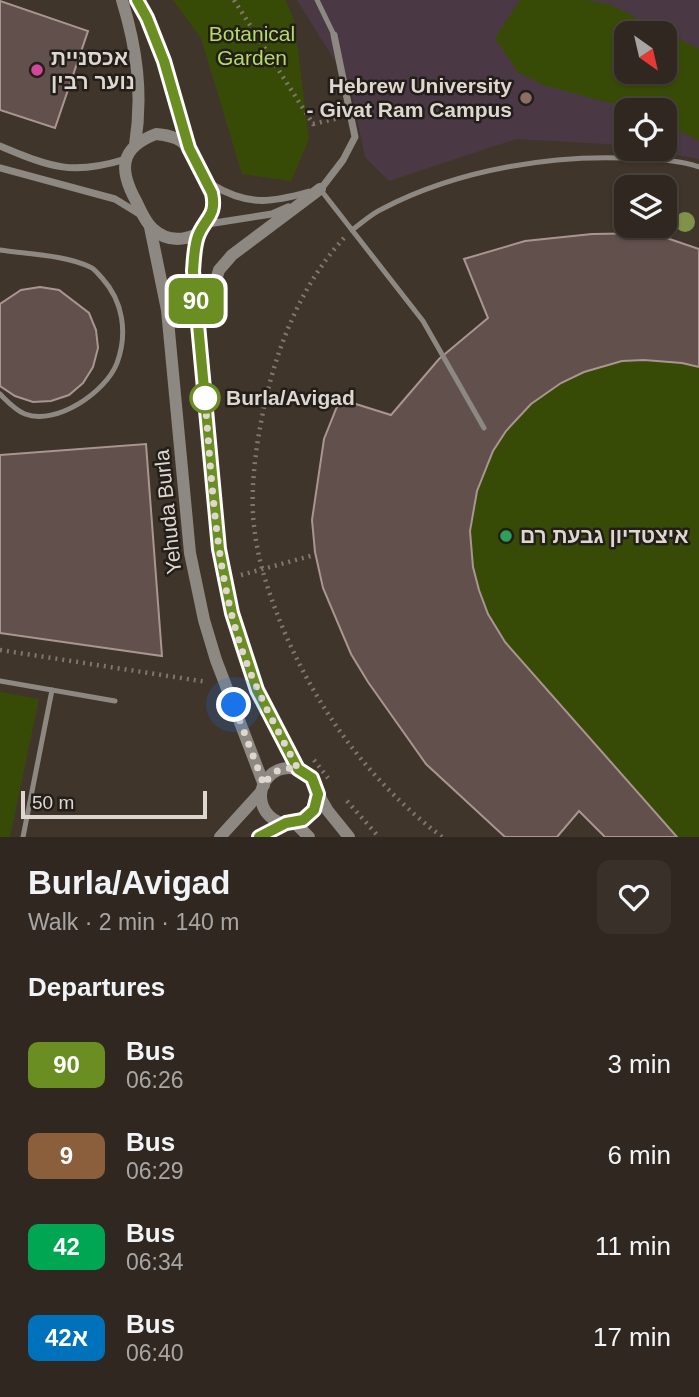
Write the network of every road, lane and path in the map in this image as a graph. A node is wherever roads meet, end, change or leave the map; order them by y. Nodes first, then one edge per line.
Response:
1 (122, 0) edge
2 (137, 0) edge
3 (234, 0) edge
4 (317, 0) edge
5 (334, 35) joint
6 (351, 114) junction
7 (135, 145) junction
8 (0, 146) edge
9 (189, 148) junction
10 (126, 159) junction
11 (699, 167) edge
12 (0, 168) edge
13 (207, 182) junction
14 (320, 189) junction
15 (147, 222) junction
16 (203, 228) junction
17 (352, 230) junction
18 (0, 250) edge
19 (200, 335) junction
20 (0, 394) edge
21 (484, 428) dead end
22 (314, 555) dead end
23 (237, 563) dead end
24 (262, 569) junction
25 (241, 575) junction
26 (224, 579) junction
27 (244, 588) dead end
28 (0, 650) edge
29 (0, 681) edge
30 (226, 685) junction
31 (51, 690) junction
32 (115, 701) dead end
33 (313, 759) dead end
34 (298, 769) junction
35 (262, 788) junction
36 (335, 788) dead end
37 (318, 794) junction
38 (344, 798) dead end
39 (290, 823) junction
40 (23, 837) edge
41 (220, 837) edge
42 (259, 837) edge
43 (309, 837) edge
44 (349, 837) edge
45 (379, 837) edge
46 (442, 837) edge

1 - 7 street
2 - 9 street
3 - 6 path
4 - 5 lane
5 - 6 street
6 - 14 street
7 - 9 street
7 - 10 street
8 - 10 street
9 - 13 street
10 - 15 street
11 - 17 lane
12 - 15 street
13 - 14 street
13 - 16 street
14 - 16 street
14 - 17 lane
14 - 19 street
15 - 16 street
15 - 30 street, Yehuda Burla
16 - 19 street
17 - 21 lane
17 - 24 path
18 - 20 lane
19 - 26 street
22 - 24 path
23 - 25 path
24 - 25 path
24 - 46 path
25 - 26 path
25 - 27 path
26 - 34 street
28 - 30 path
29 - 31 lane
30 - 35 street, Yehuda Burla
31 - 32 lane
31 - 40 lane
33 - 36 path
34 - 35 street
34 - 37 street
35 - 39 street
35 - 41 street
37 - 39 street
37 - 44 street
38 - 45 path
39 - 42 street
39 - 43 street

